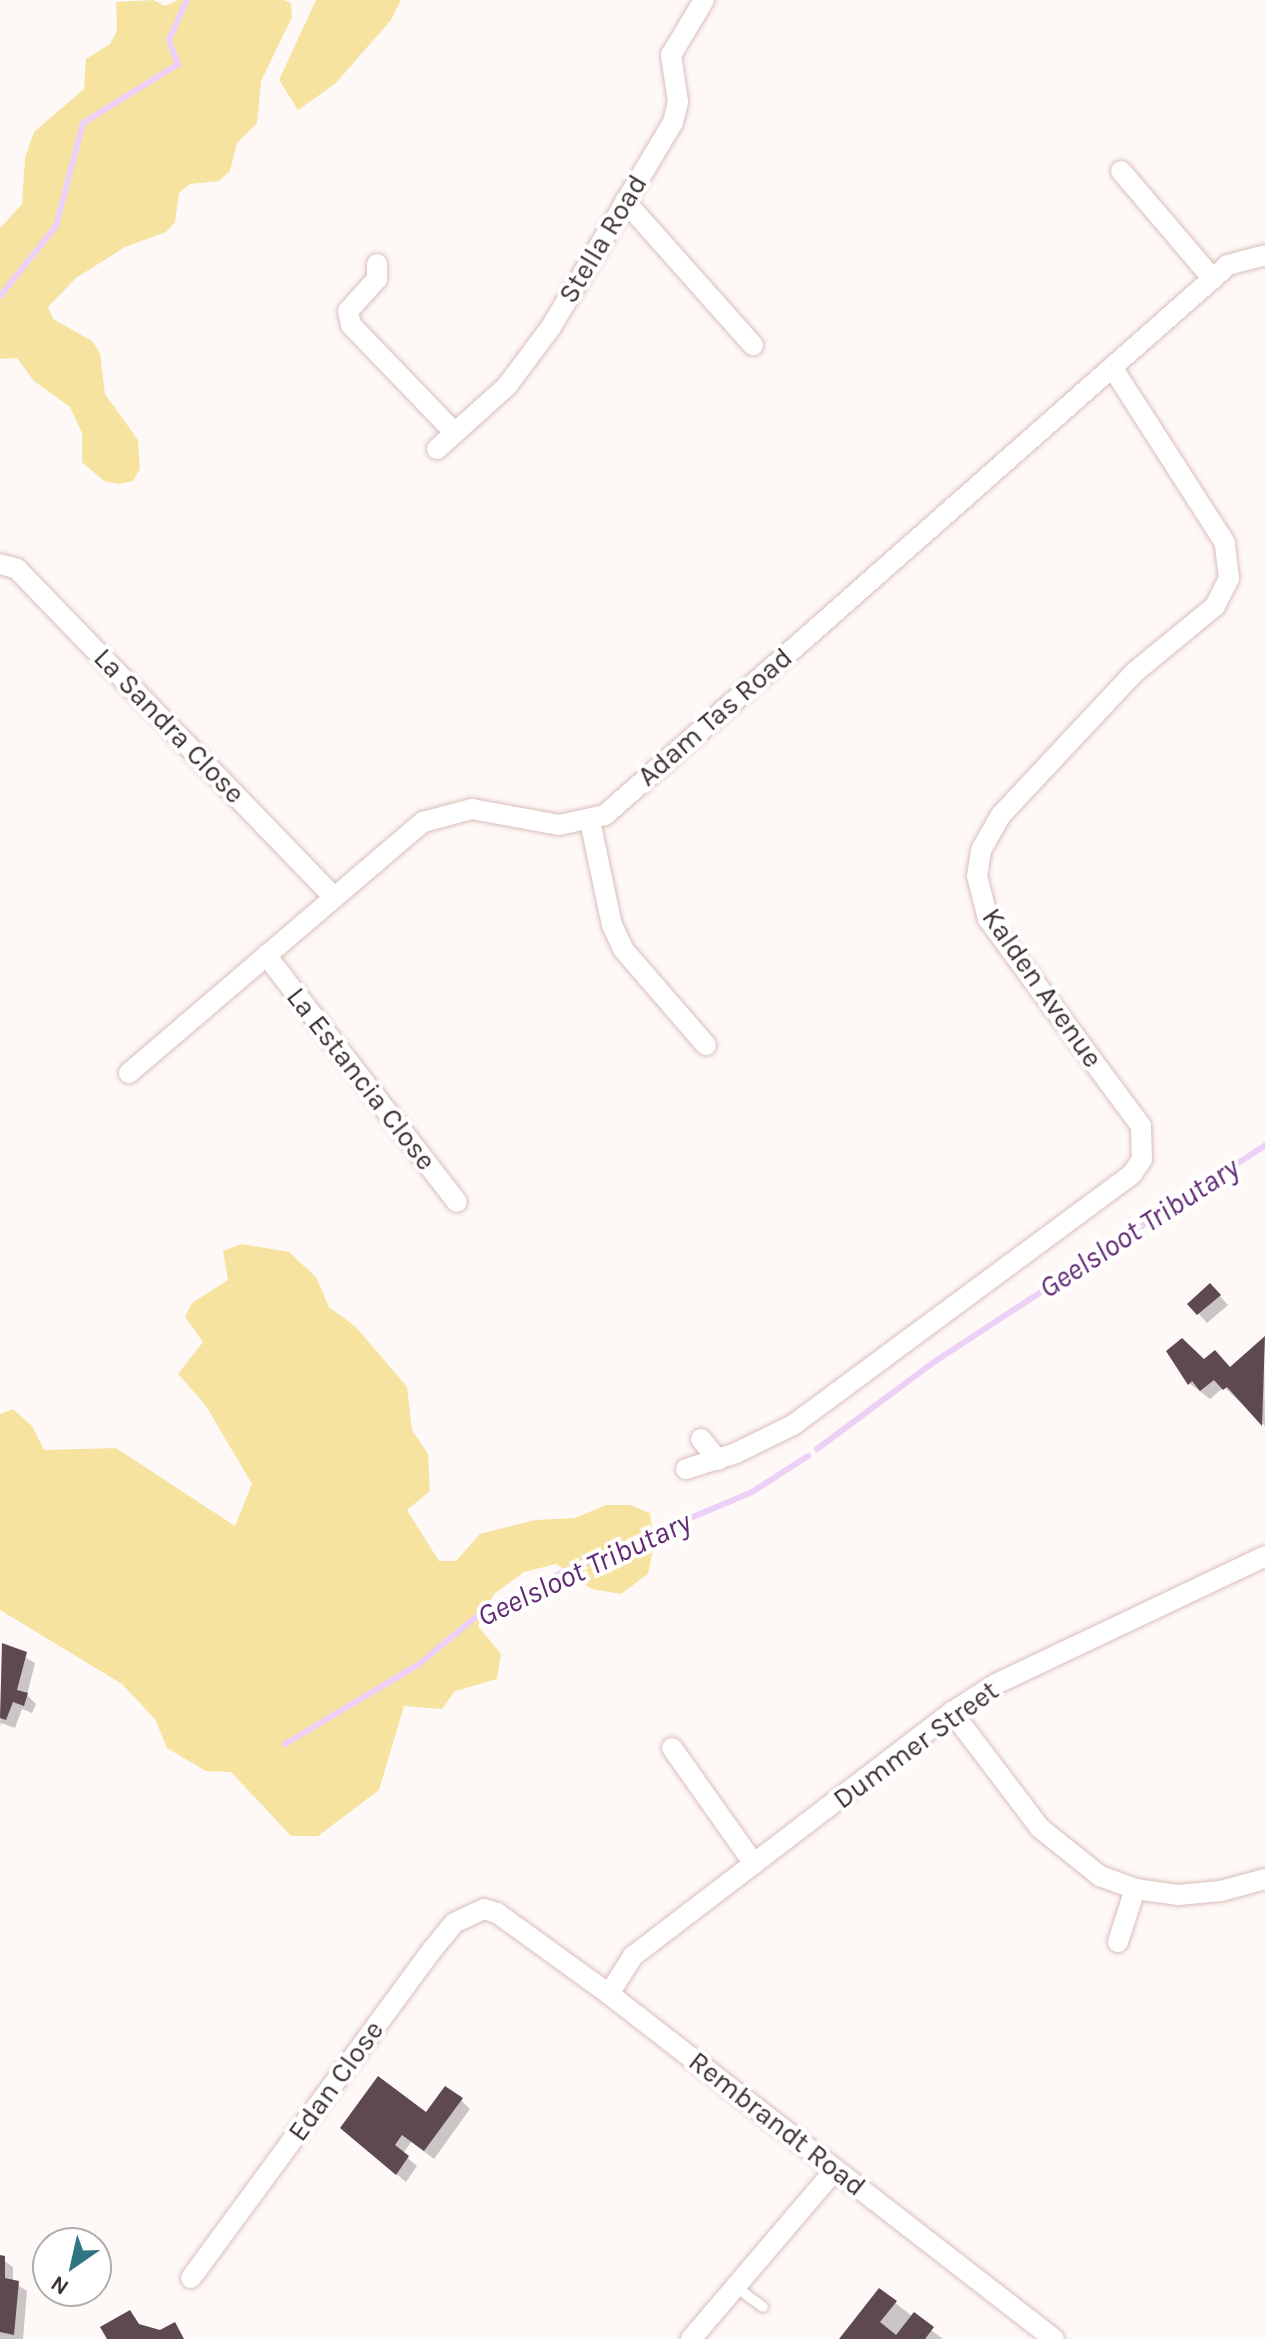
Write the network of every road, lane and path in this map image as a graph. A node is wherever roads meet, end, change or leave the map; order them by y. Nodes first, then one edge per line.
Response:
1 (704, 0) edge
2 (1121, 171) dead end
3 (625, 201) junction
4 (1265, 255) edge
5 (377, 264) dead end
6 (1213, 279) junction
7 (753, 345) dead end
8 (1112, 367) junction
9 (454, 432) junction
10 (437, 449) dead end
11 (0, 564) edge
12 (590, 821) junction
13 (333, 896) junction
14 (266, 955) junction
15 (706, 1045) dead end
16 (129, 1073) dead end
17 (457, 1202) dead end
18 (701, 1439) dead end
19 (718, 1460) junction
20 (686, 1469) dead end
21 (1265, 1556) edge
22 (952, 1712) junction
23 (672, 1748) dead end
24 (754, 1864) junction
25 (1265, 1879) edge
26 (1135, 1889) junction
27 (497, 1913) joint
28 (1118, 1942) dead end
29 (609, 1994) junction
30 (835, 2170) junction
31 (191, 2278) dead end
32 (737, 2288) junction
33 (763, 2307) dead end
34 (691, 2339) edge
35 (1054, 2339) edge

1 - 3 street, Stella Road
2 - 6 street
3 - 7 street
3 - 9 street, Stella Road
4 - 6 street, Adam Tas Road
5 - 9 street
6 - 8 street, Adam Tas Road
8 - 12 street, Adam Tas Road
8 - 19 street, Kalden Avenue
9 - 10 street, Stella Road
11 - 13 street, La Sandra Close
12 - 13 street
12 - 15 street
13 - 14 street
14 - 16 street
14 - 17 street, La Estancia Close
18 - 19 street
19 - 20 street, Kalden Avenue
21 - 22 street, Dummer Street
22 - 24 street, Dummer Street
22 - 26 street
23 - 24 street
24 - 29 street, Dummer Street
25 - 26 street
26 - 28 street
27 - 29 street, Rembrandt Road
27 - 31 street, Edan Close
29 - 30 street, Rembrandt Road
30 - 32 street
30 - 35 street, Rembrandt Road
32 - 33 lane
32 - 34 street

